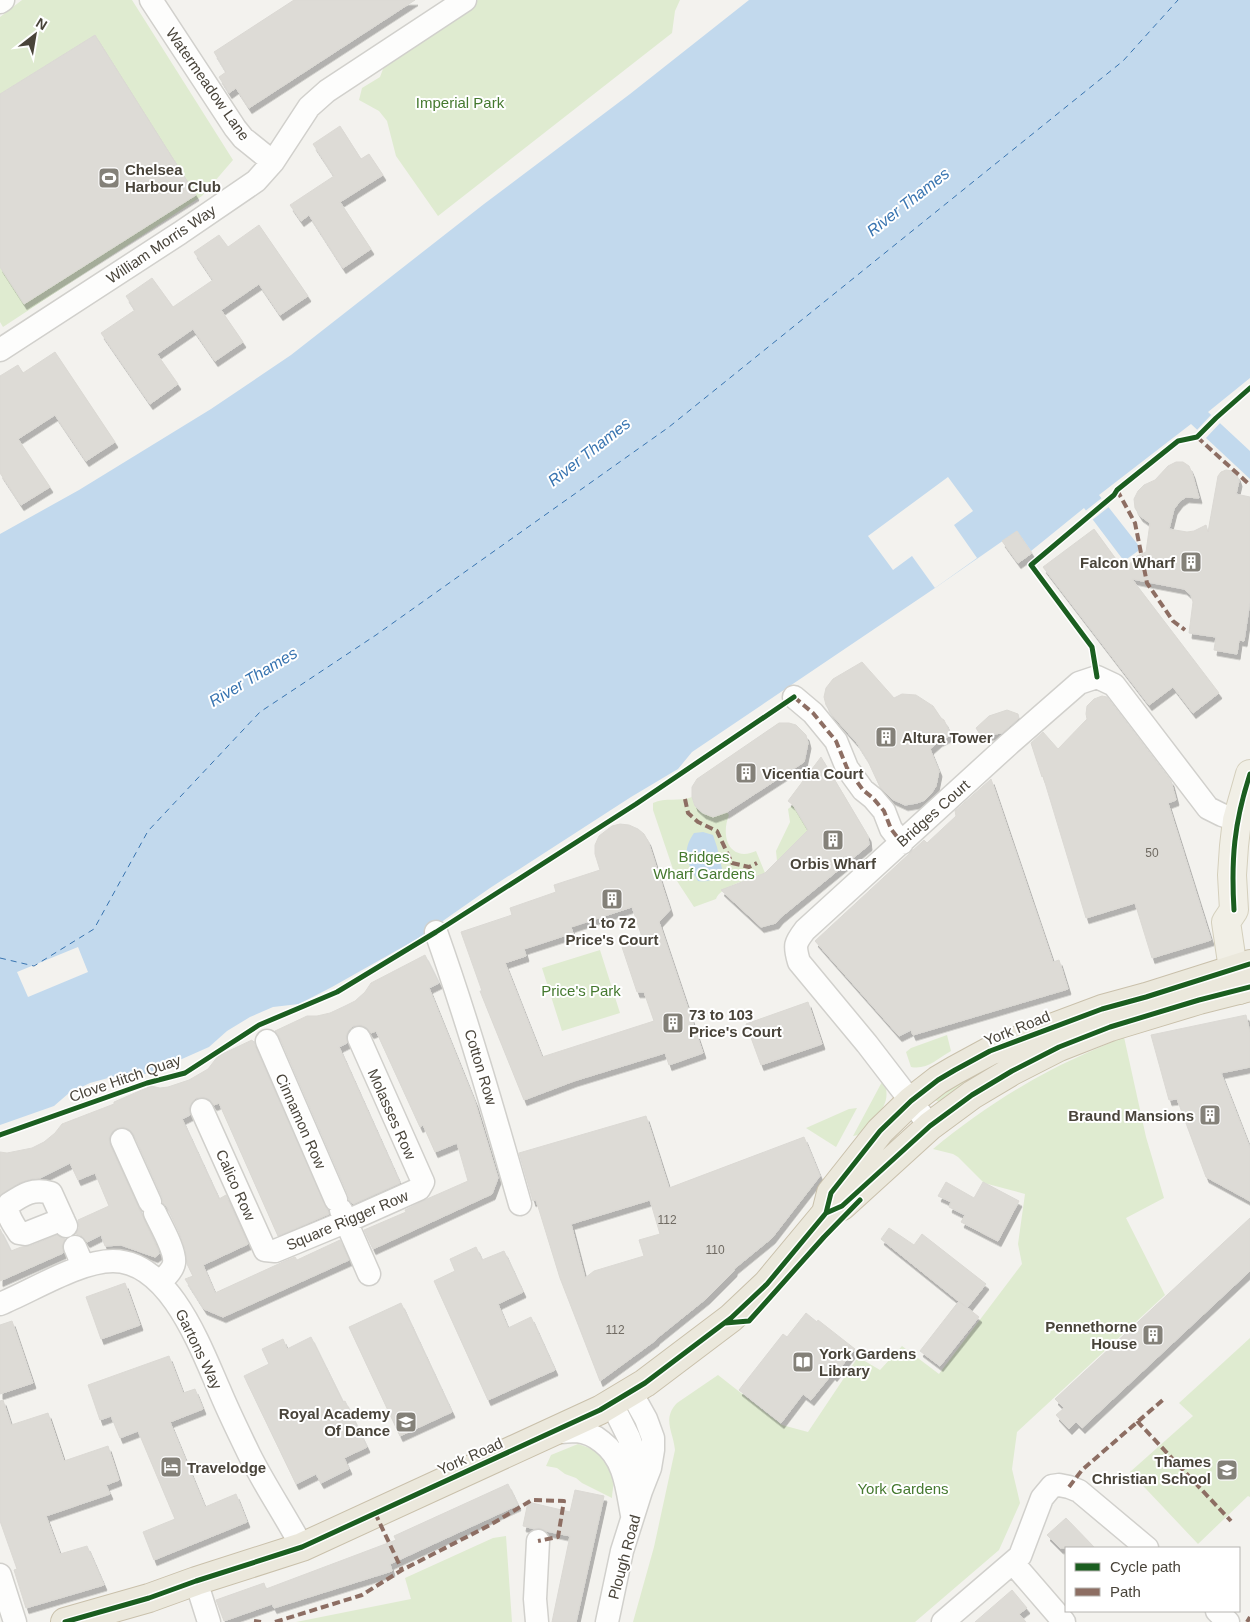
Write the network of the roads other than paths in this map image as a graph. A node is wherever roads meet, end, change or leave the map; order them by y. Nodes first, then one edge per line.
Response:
1 (3, 0) edge
2 (151, 0) edge
3 (465, 0) edge
4 (0, 2) edge
5 (273, 162) junction
6 (0, 350) edge
7 (794, 697) dead end
8 (1250, 774) edge
9 (1237, 820) junction
10 (902, 842) junction
11 (1242, 918) edge
12 (436, 932) dead end
13 (1243, 978) edge
14 (358, 1038) dead end
15 (267, 1041) dead end
16 (911, 1101) junction
17 (202, 1110) dead end
18 (930, 1126) junction
19 (122, 1140) dead end
20 (419, 1189) joint
21 (520, 1204) dead end
22 (4, 1205) edge
23 (341, 1211) junction
24 (826, 1213) junction
25 (275, 1251) joint
26 (369, 1274) dead end
27 (160, 1283) junction
28 (0, 1304) edge
29 (621, 1398) junction
30 (552, 1433) junction
31 (632, 1519) junction
32 (538, 1542) dead end
33 (302, 1547) junction
34 (1147, 1547) edge
35 (1013, 1563) junction
36 (0, 1575) edge
37 (196, 1581) junction
38 (1218, 1612) edge
39 (15, 1622) edge
40 (65, 1622) edge
41 (209, 1622) edge
42 (537, 1622) edge
43 (607, 1622) edge
44 (943, 1622) edge
45 (1064, 1622) edge
46 (1228, 1622) edge

1 - 4 street
2 - 5 street, Watermeadow Lane
3 - 5 street, William Morris Way
5 - 6 street, William Morris Way
7 - 10 street
8 - 9 main road
9 - 10 street, Bridges Court
9 - 11 main road
10 - 16 street, Bridges Court
11 - 13 main road
12 - 21 street, Cotton Row
13 - 16 highway, York Road
13 - 18 highway, York Road
14 - 20 street, Molasses Row
15 - 23 street, Cinnamon Row
16 - 18 street, Bridges Court
16 - 24 highway, York Road
17 - 25 street, Calico Row
18 - 24 highway, York Road
19 - 27 street
20 - 23 street, Square Rigger Row
22 - 22 street
23 - 25 street, Square Rigger Row
23 - 26 street, Cinnamon Row
24 - 29 highway, York Road
27 - 28 street, Gartons Way
27 - 33 street, Gartons Way
29 - 30 highway, York Road
29 - 31 street, Plough Road
30 - 31 street
30 - 33 highway, York Road
31 - 43 street, Plough Road
32 - 42 street
33 - 37 highway, York Road
34 - 35 street
35 - 44 street
35 - 45 street
36 - 39 street
37 - 40 highway, York Road
37 - 41 street
38 - 46 street

